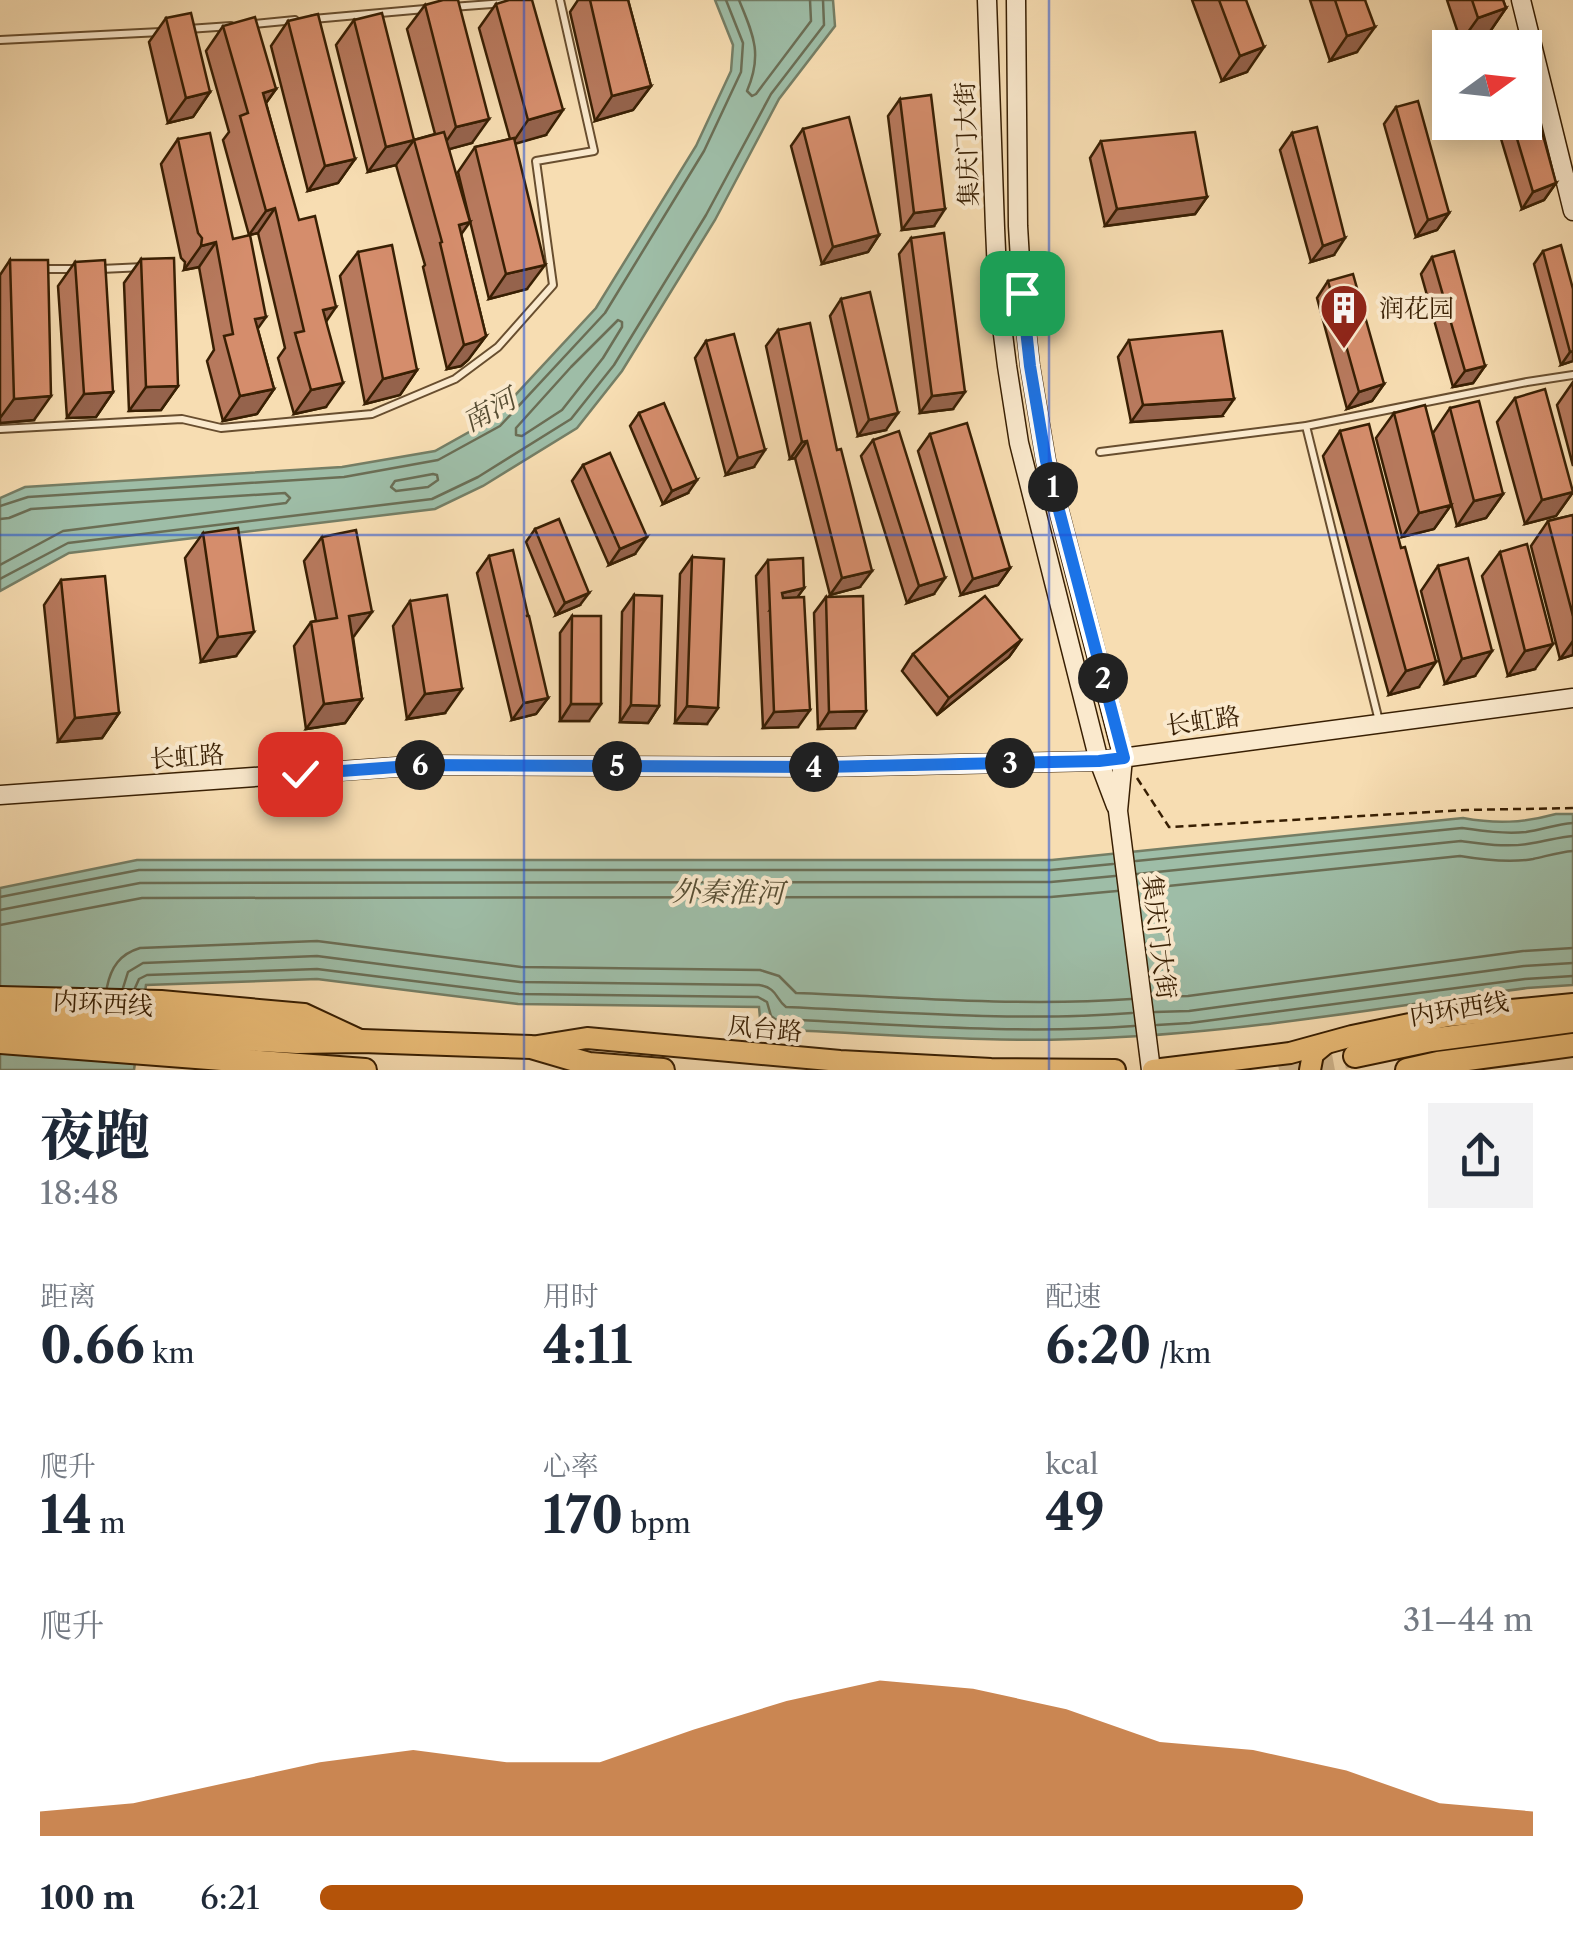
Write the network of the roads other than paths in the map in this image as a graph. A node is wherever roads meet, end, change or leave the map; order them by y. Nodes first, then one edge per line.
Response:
1 (560, 0) edge
2 (987, 0) edge
3 (1016, 0) edge
4 (1521, 0) edge
5 (516, 2) edge
6 (182, 30) edge
7 (162, 32) dead end
8 (0, 40) edge
9 (1573, 211) edge
10 (159, 266) edge
11 (40, 269) edge
12 (80, 269) edge
13 (100, 269) edge
14 (1573, 375) edge
15 (1306, 426) junction
16 (0, 429) edge
17 (1100, 452) dead end
18 (1573, 698) edge
19 (1380, 722) junction
20 (1124, 758) junction
21 (1099, 761) junction
22 (0, 795) edge
23 (1119, 817) junction
24 (0, 997) edge
25 (1573, 1004) edge
26 (0, 1010) edge
27 (1573, 1020) edge
28 (0, 1026) edge
29 (203, 1028) junction
30 (362, 1041) junction
31 (0, 1042) edge
32 (1325, 1044) junction
33 (1573, 1045) edge
34 (531, 1047) junction
35 (1355, 1056) tunnel mouth
36 (991, 1069) edge
37 (365, 1070) edge
38 (664, 1070) edge
39 (1115, 1070) edge
40 (1152, 1070) edge
41 (1310, 1070) edge
42 (1407, 1070) edge

1 - 16 lane
2 - 21 main road, 集庆门大街
3 - 20 main road, 集庆门大街
4 - 9 main road
5 - 6 lane
7 - 8 lane
10 - 13 lane
11 - 12 lane
14 - 15 lane
15 - 17 lane
15 - 19 lane
18 - 19 main road, 长虹路
19 - 20 main road, 长虹路
20 - 21 main road, 长虹路
20 - 23 main road, 集庆门大街
21 - 22 main road, 长虹路
21 - 23 main road, 集庆门大街
23 - 40 main road, 集庆门大街
24 - 30 main road
25 - 32 main road
26 - 29 highway
27 - 35 highway, 内环西线
28 - 29 highway, 内环西线
29 - 30 highway
30 - 34 highway
31 - 37 highway
32 - 40 main road
32 - 41 main road
33 - 42 highway, 内环西线
34 - 36 main road, 凤台路
34 - 38 highway
36 - 39 main road, 凤台路

